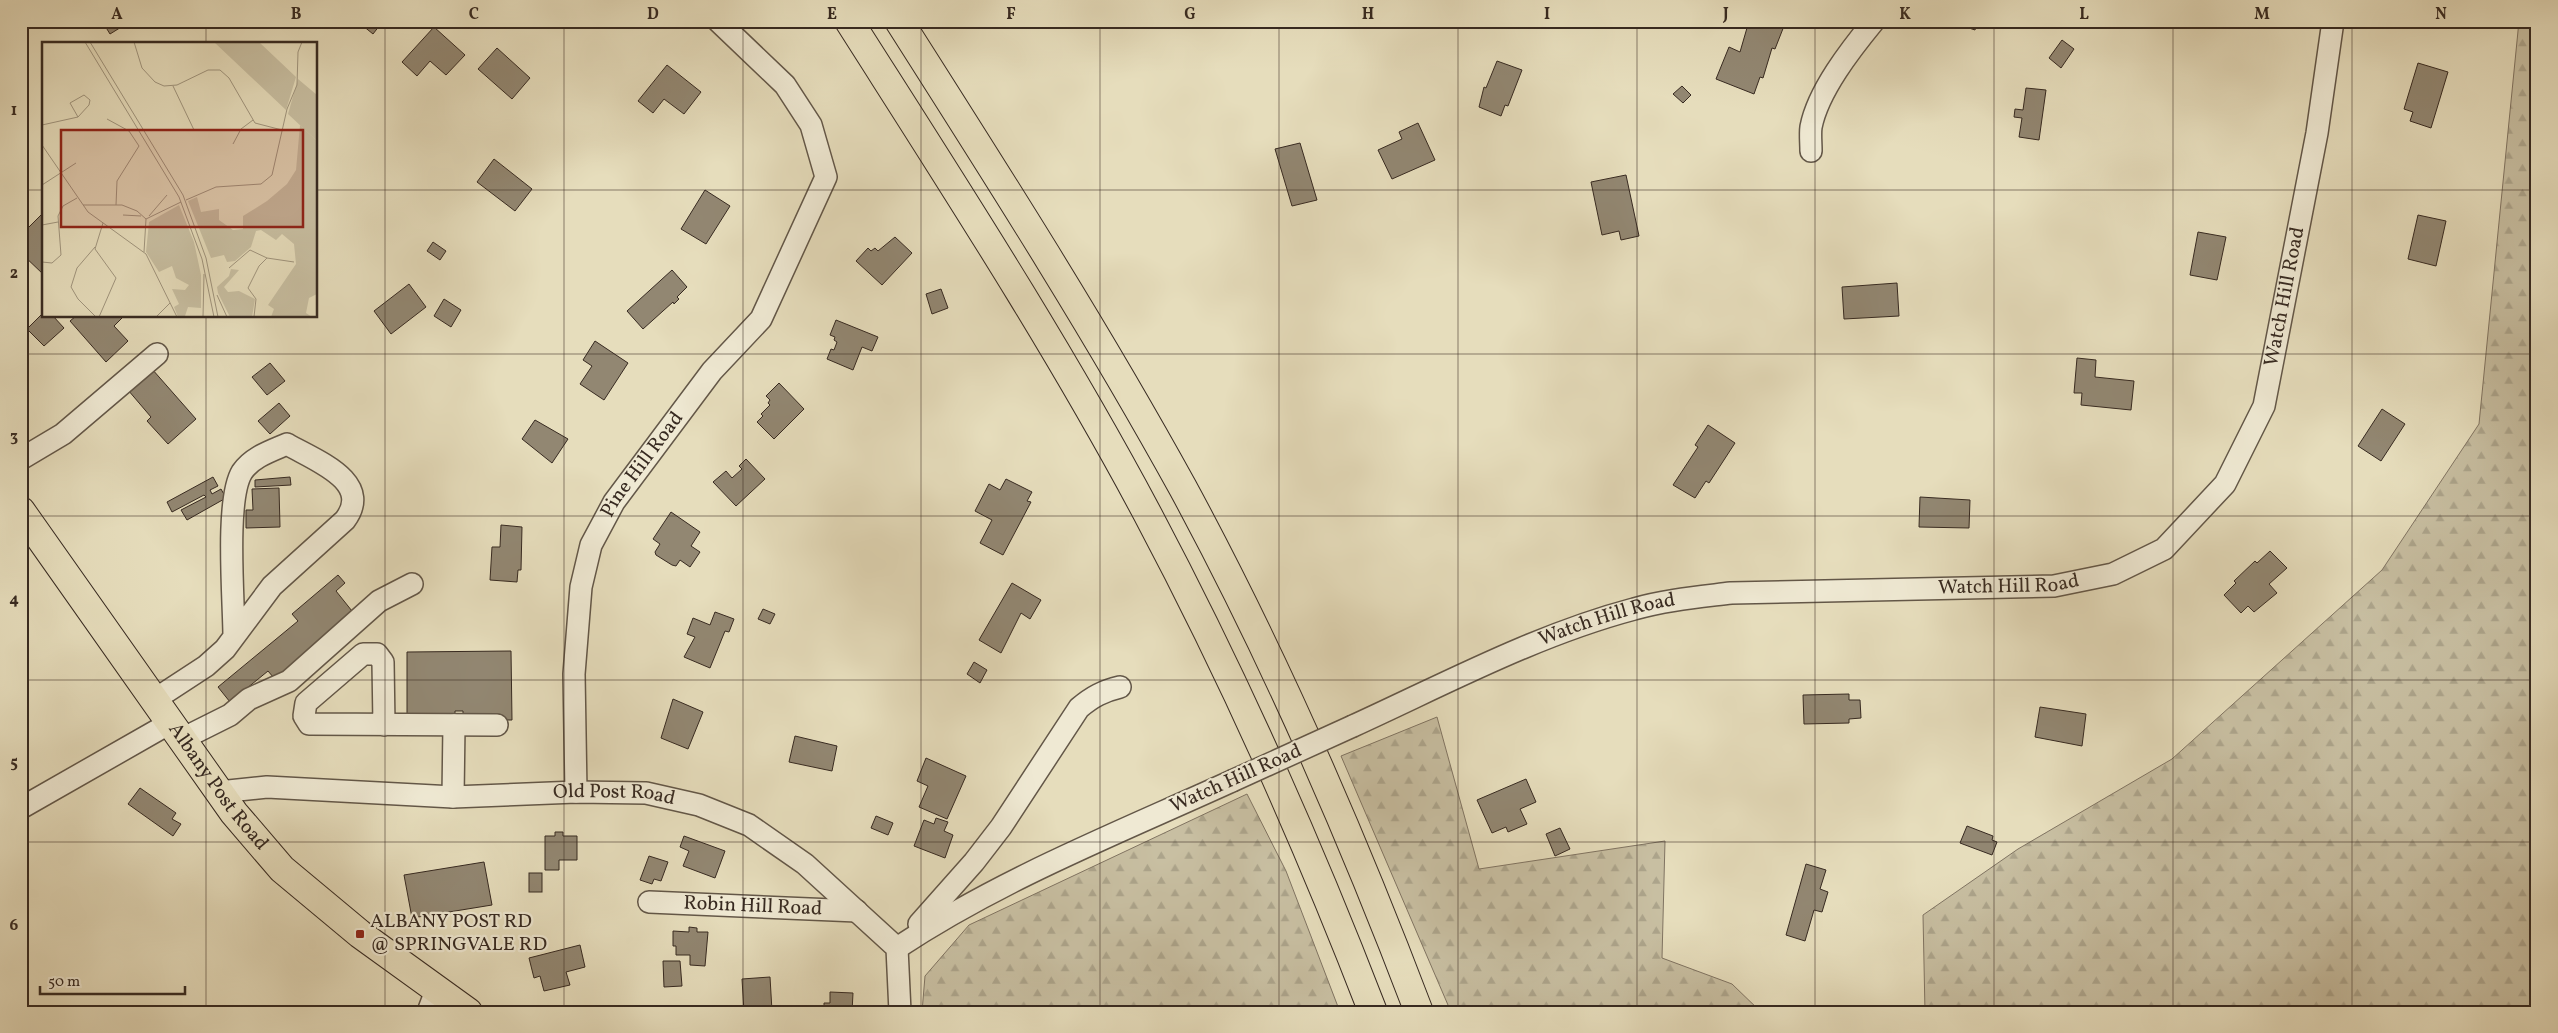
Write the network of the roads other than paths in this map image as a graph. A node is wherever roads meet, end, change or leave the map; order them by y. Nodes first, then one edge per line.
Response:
1 (718, 21) edge
2 (849, 21) edge
3 (899, 21) edge
4 (1874, 21) edge
5 (2333, 21) edge
6 (1811, 150) dead end
7 (158, 354) dead end
8 (21, 459) edge
9 (21, 511) edge
10 (412, 584) dead end
11 (234, 637) junction
12 (1120, 687) dead end
13 (154, 700) junction
14 (384, 724) junction
15 (454, 725) junction
16 (497, 726) dead end
17 (176, 731) junction
18 (219, 792) junction
19 (576, 792) junction
20 (453, 797) junction
21 (21, 808) edge
22 (649, 902) dead end
23 (856, 911) junction
24 (896, 948) junction
25 (432, 1000) edge
26 (468, 1012) edge
27 (900, 1012) edge
28 (1373, 1012) edge
29 (1419, 1012) edge

1 - 19 street, Pine Hill Road
2 - 28 main road
3 - 29 main road
4 - 6 street
5 - 24 street, Watch Hill Road, bridge
7 - 8 street
9 - 13 main road, Albany Post Road
10 - 17 street
11 - 11 street
11 - 13 street
12 - 24 street
13 - 17 main road, Albany Post Road
14 - 14 street
14 - 15 street
15 - 16 street
15 - 20 street
17 - 18 main road, Albany Post Road
17 - 21 street
18 - 20 street, Old Post Road
18 - 25 main road, Albany Post Road
19 - 20 street, Old Post Road
19 - 23 street, Old Post Road
22 - 23 street, Robin Hill Road
23 - 24 street, Old Post Road
24 - 27 street
25 - 26 main road, Albany Post Road

